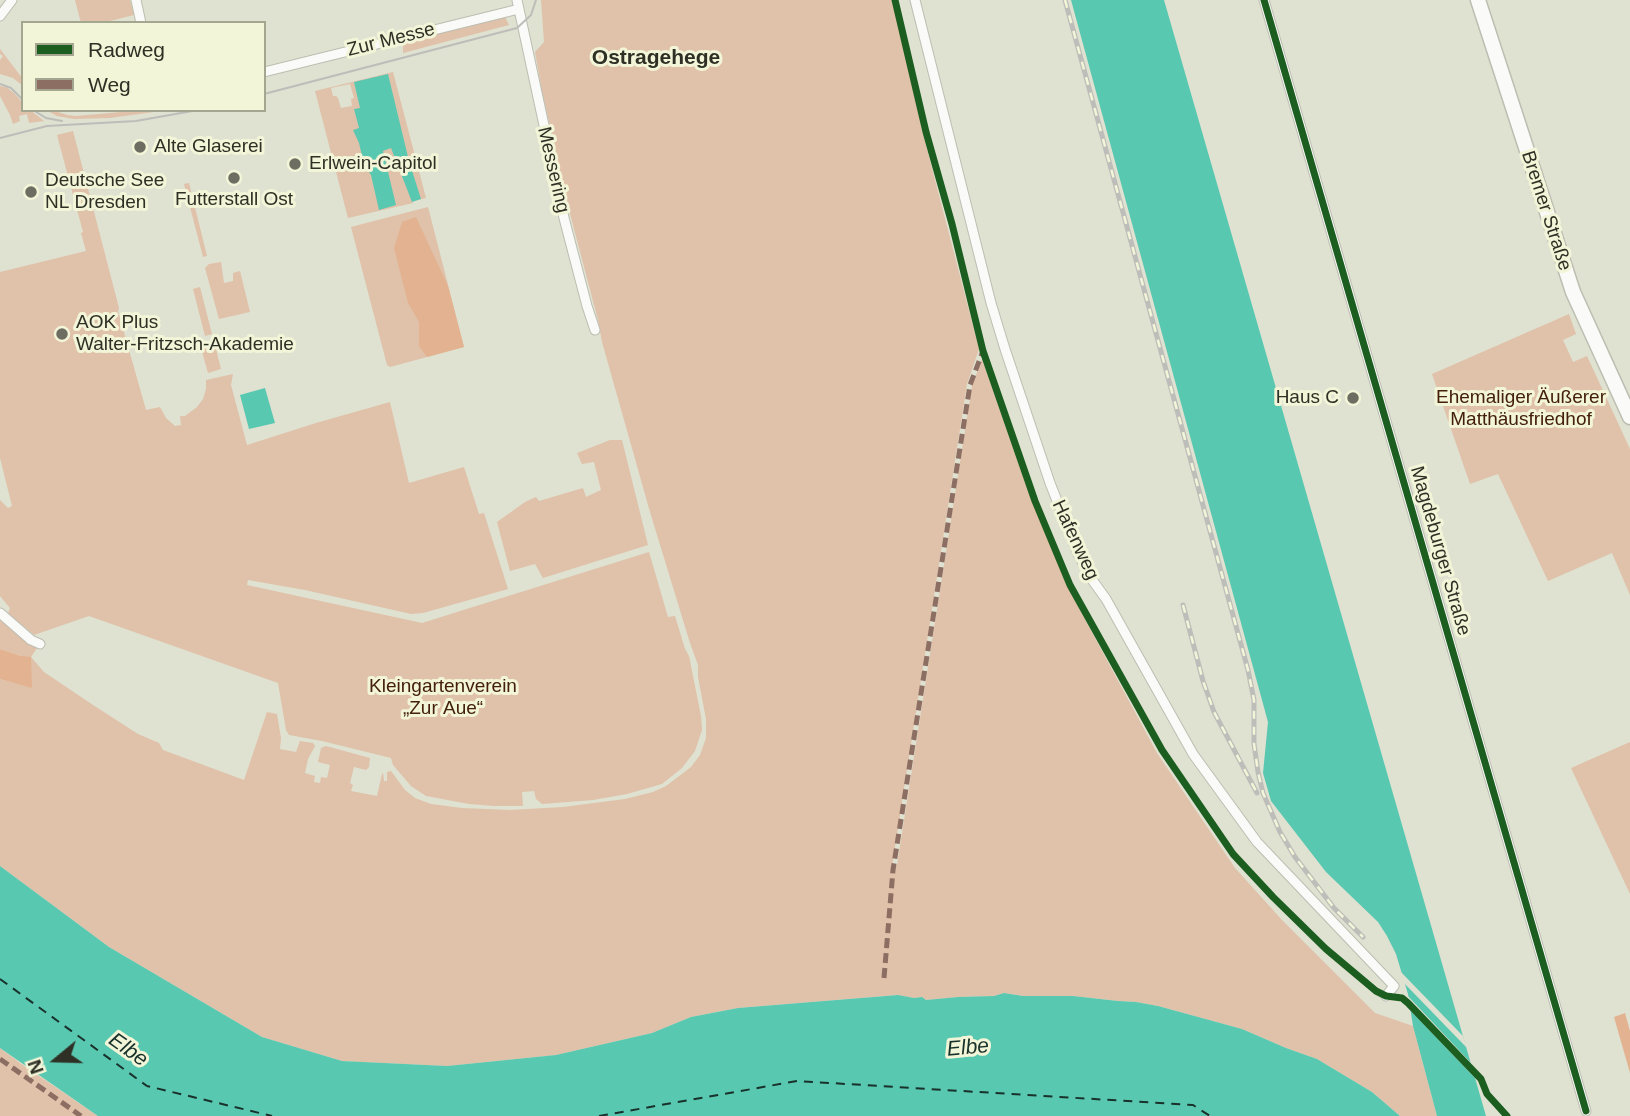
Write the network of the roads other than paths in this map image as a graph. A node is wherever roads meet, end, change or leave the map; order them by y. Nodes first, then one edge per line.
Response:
1 (12, 0) edge
2 (136, 0) edge
3 (915, 0) edge
4 (1264, 0) edge
5 (1478, 0) edge
6 (518, 4) edge
7 (0, 16) edge
8 (141, 21) edge
9 (266, 71) edge
10 (595, 330) dead end
11 (1630, 417) edge
12 (0, 613) edge
13 (40, 644) dead end
14 (1386, 996) dead end
15 (1586, 1111) dead end

1 - 7 street
2 - 8 street
3 - 14 street, Hafenweg
4 - 15 street, Magdeburger Straße
5 - 11 main road, Bremer Straße
6 - 9 street, Zur Messe
6 - 10 street, Messering
12 - 13 street

